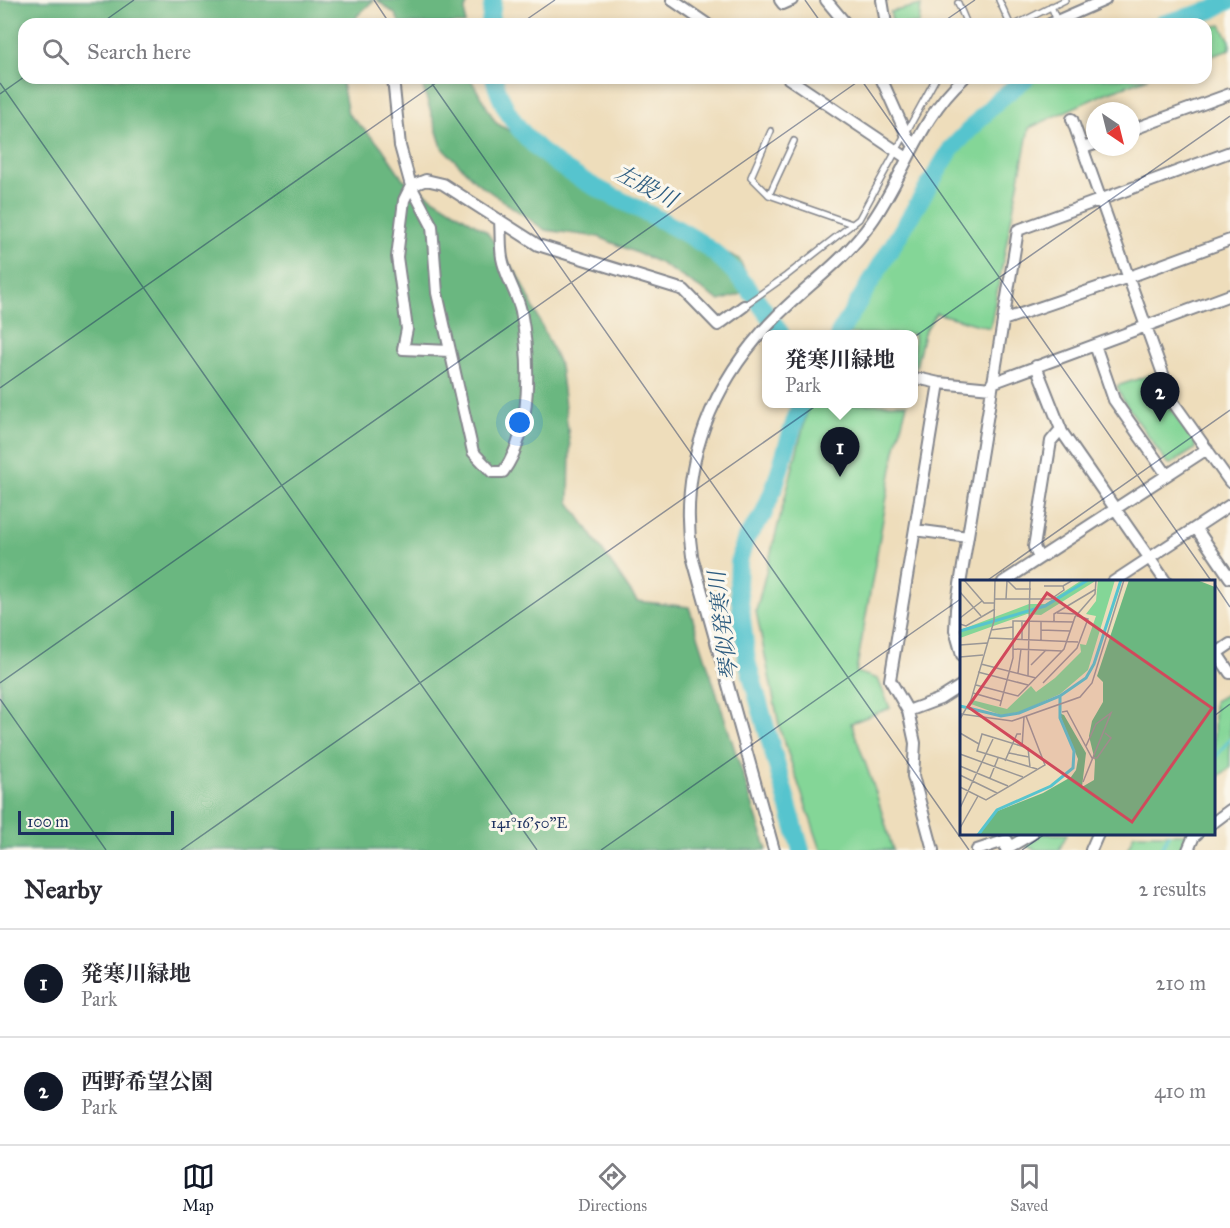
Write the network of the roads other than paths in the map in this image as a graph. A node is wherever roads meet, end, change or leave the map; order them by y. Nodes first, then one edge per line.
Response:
1 (672, 0) edge
2 (780, 0) edge
3 (792, 0) edge
4 (826, 0) edge
5 (882, 0) edge
6 (999, 0) edge
7 (1065, 0) edge
8 (1105, 0) edge
9 (958, 3) dead end
10 (1050, 6) junction
11 (699, 18) edge
12 (841, 18) edge
13 (885, 18) edge
14 (964, 18) edge
15 (1007, 18) edge
16 (1028, 18) edge
17 (1053, 18) edge
18 (1063, 18) edge
19 (394, 84) edge
20 (797, 84) edge
21 (884, 84) edge
22 (933, 84) edge
23 (958, 84) edge
24 (1230, 94) edge
25 (1072, 119) dead end
26 (1140, 127) edge
27 (771, 131) dead end
28 (906, 133) junction
29 (794, 141) dead end
30 (914, 146) junction
31 (1086, 147) edge
32 (1083, 148) junction
33 (896, 150) junction
34 (1230, 152) edge
35 (907, 158) junction
36 (411, 186) junction
37 (769, 195) junction
38 (1101, 200) junction
39 (500, 221) junction
40 (852, 224) junction
41 (1230, 240) edge
42 (1129, 277) junction
43 (1230, 295) edge
44 (744, 306) joint
45 (1003, 320) junction
46 (1147, 326) junction
47 (765, 330) edge
48 (762, 333) edge
49 (1095, 345) junction
50 (450, 351) junction
51 (1036, 366) junction
52 (921, 379) dead end
53 (939, 383) junction
54 (992, 386) junction
55 (1061, 429) junction
56 (1207, 449) junction
57 (1167, 475) junction
58 (1230, 482) edge
59 (1230, 505) edge
60 (1116, 509) junction
61 (1196, 528) junction
62 (915, 530) junction
63 (968, 537) junction
64 (1149, 557) junction
65 (1039, 558) junction
66 (1230, 578) edge
67 (963, 580) edge
68 (1006, 580) edge
69 (1116, 580) edge
70 (1165, 580) edge
71 (959, 608) edge
72 (1230, 644) edge
73 (960, 647) edge
74 (1215, 652) edge
75 (1215, 654) edge
76 (1230, 673) edge
77 (960, 685) edge
78 (908, 711) junction
79 (1230, 810) edge
80 (1215, 821) edge
81 (1029, 835) edge
82 (1098, 835) edge
83 (1196, 835) edge
84 (1006, 843) edge
85 (774, 850) edge
86 (933, 850) edge
87 (977, 850) edge
88 (1091, 850) edge
89 (1188, 850) edge

1 - 11 street
2 - 3 street
4 - 12 street
5 - 13 street
6 - 15 lane
7 - 10 lane
8 - 18 street
9 - 14 lane
10 - 16 lane
10 - 17 lane
19 - 36 street
20 - 33 street
21 - 28 street
22 - 28 lane
23 - 30 street
24 - 26 street
25 - 32 street
27 - 37 lane
28 - 30 street
28 - 33 lane
29 - 37 lane
30 - 35 street
31 - 32 street
32 - 38 street
33 - 35 street
33 - 40 lane
34 - 38 street
35 - 47 street
36 - 39 street
36 - 50 street
36 - 50 street
37 - 40 lane
38 - 42 street
38 - 45 street
39 - 44 street
39 - 50 street
40 - 44 lane
41 - 42 street
42 - 45 street
42 - 46 street
43 - 46 street
45 - 54 street
46 - 49 street
46 - 56 street
48 - 85 street
49 - 51 street
49 - 57 street
51 - 54 street
51 - 55 street
52 - 53 street
53 - 54 street
53 - 62 street
54 - 63 street
55 - 60 street
55 - 65 street
56 - 57 street
56 - 58 street
57 - 60 street
59 - 61 street
60 - 64 street
60 - 65 street
61 - 64 street
61 - 66 street
62 - 63 street
62 - 78 street
63 - 67 street
64 - 69 street
64 - 70 street
65 - 68 street
71 - 73 street
72 - 74 street
75 - 76 street
77 - 78 street
78 - 86 street
79 - 80 street
81 - 84 street
82 - 88 street
83 - 89 street
84 - 87 street

